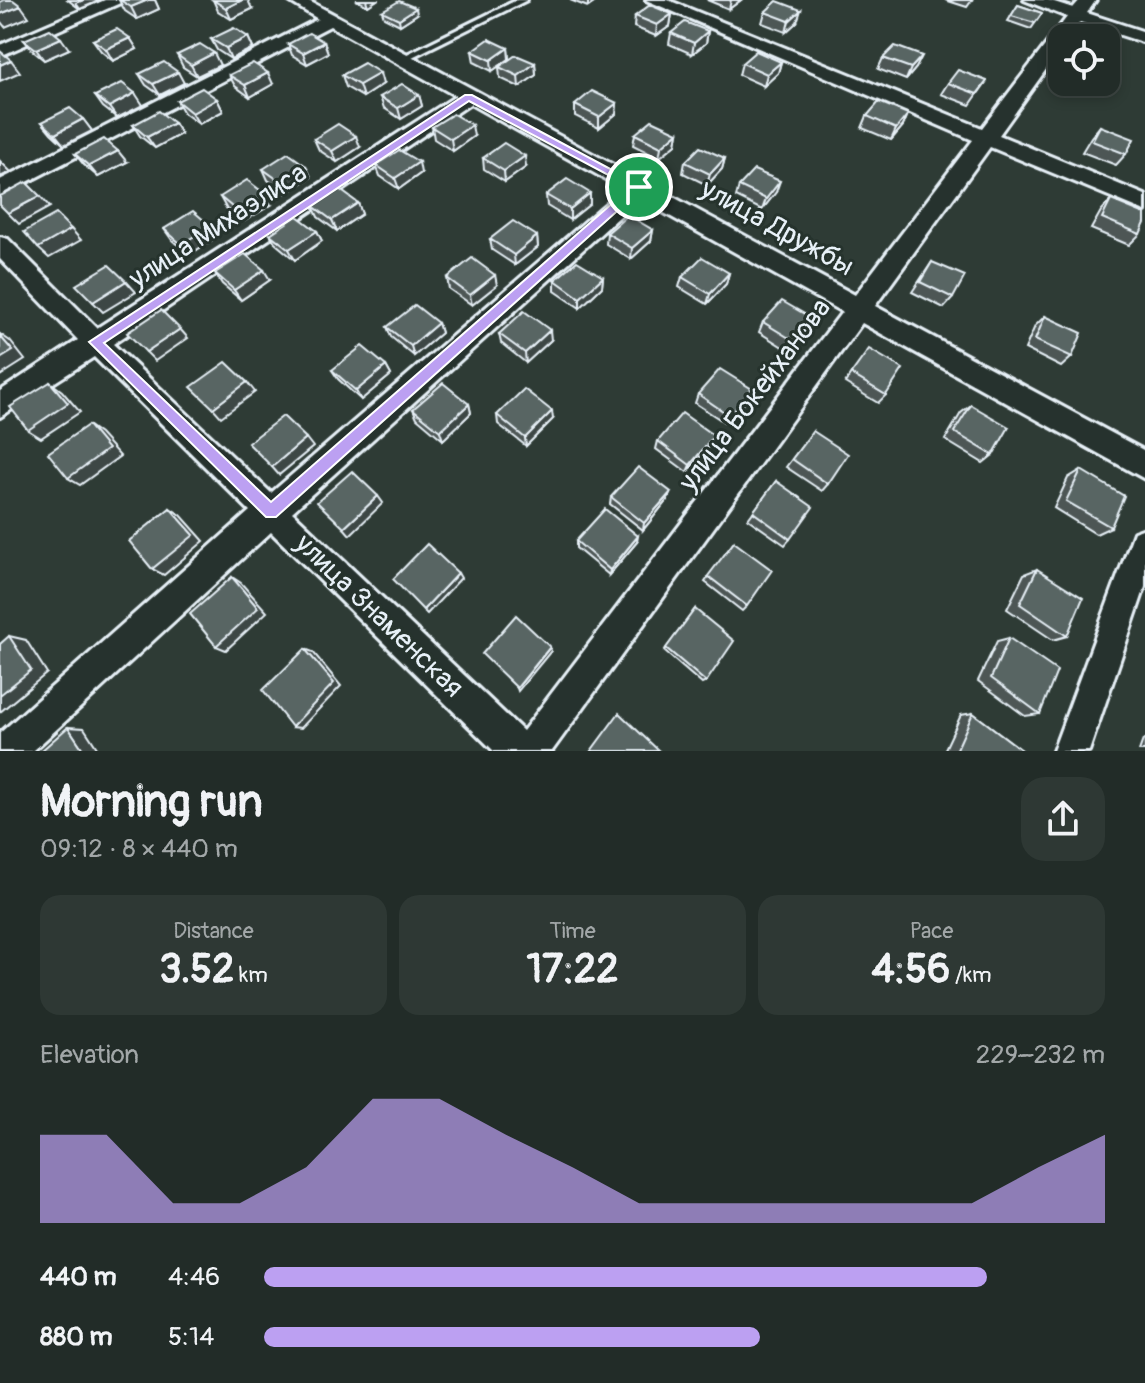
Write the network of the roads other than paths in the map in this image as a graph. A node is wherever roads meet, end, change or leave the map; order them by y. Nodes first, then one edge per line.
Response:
1 (119, 0) edge
2 (295, 0) edge
3 (523, 0) edge
4 (654, 0) edge
5 (1032, 0) edge
6 (1082, 8) edge
7 (330, 20) junction
8 (1145, 38) edge
9 (0, 51) edge
10 (401, 59) junction
11 (468, 97) junction
12 (983, 137) junction
13 (639, 187) junction
14 (0, 189) edge
15 (1145, 203) edge
16 (0, 245) edge
17 (859, 308) junction
18 (95, 342) junction
19 (0, 405) edge
20 (1145, 466) edge
21 (271, 512) junction
22 (1145, 543) edge
23 (7, 751) edge
24 (519, 751) edge
25 (530, 751) edge
26 (1071, 751) edge

1 - 9 street
2 - 7 street, улица Дружбы
3 - 10 lane
4 - 12 street
5 - 6 street
6 - 8 street
6 - 12 street, улица Бокейханова
7 - 10 street, улица Дружбы
7 - 14 street
10 - 11 street, улица Дружбы
11 - 13 street, улица Дружбы
11 - 18 street, улица Михаэлиса
12 - 15 street
12 - 17 street, улица Бокейханова
13 - 17 street, улица Дружбы
13 - 21 street
16 - 18 street, улица Знаменская
17 - 20 street, улица Дружбы
17 - 25 street, улица Бокейханова
18 - 19 street, улица Михаэлиса
18 - 21 street, улица Знаменская
21 - 23 street
21 - 24 street, улица Знаменская
22 - 26 street

